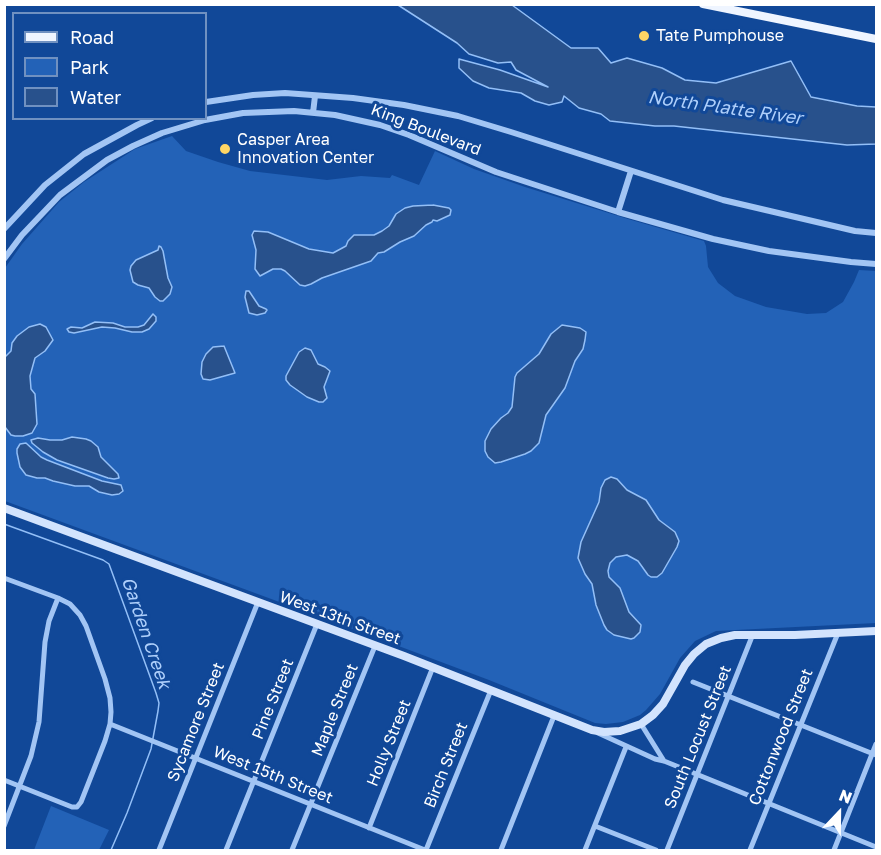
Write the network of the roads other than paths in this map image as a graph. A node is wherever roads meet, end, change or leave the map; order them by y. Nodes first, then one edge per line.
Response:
1 (703, 4) edge
2 (876, 39) edge
3 (315, 96) junction
4 (207, 102) edge
5 (313, 113) junction
6 (148, 120) edge
7 (206, 120) edge
8 (207, 120) edge
9 (631, 171) junction
10 (618, 212) junction
11 (4, 229) edge
12 (876, 233) edge
13 (4, 260) edge
14 (876, 264) edge
15 (4, 508) edge
16 (4, 578) edge
17 (58, 598) junction
18 (258, 602) junction
19 (317, 624) junction
20 (876, 631) edge
21 (838, 633) junction
22 (753, 634) junction
23 (375, 646) junction
24 (433, 668) junction
25 (693, 682) dead end
26 (491, 690) junction
27 (729, 696) junction
28 (554, 716) junction
29 (110, 724) junction
30 (641, 724) junction
31 (801, 725) junction
32 (592, 730) junction
33 (876, 744) edge
34 (626, 747) junction
35 (874, 754) edge
36 (196, 758) junction
37 (664, 761) junction
38 (698, 775) junction
39 (4, 780) edge
40 (254, 782) junction
41 (21, 786) junction
42 (769, 804) junction
43 (311, 805) junction
44 (4, 826) edge
45 (595, 826) junction
46 (369, 828) junction
47 (841, 833) junction
48 (876, 847) edge
49 (159, 850) edge
50 (226, 850) edge
51 (292, 850) edge
52 (426, 850) edge
53 (501, 850) edge
54 (585, 850) edge
55 (656, 850) edge
56 (667, 850) edge
57 (750, 850) edge
58 (834, 850) edge

1 - 2 main road
3 - 4 street, King Boulevard
3 - 5 street
3 - 9 street, King Boulevard
5 - 8 street, King Boulevard
5 - 10 street, King Boulevard
6 - 11 street
7 - 13 street, King Boulevard
9 - 10 street
9 - 12 street, King Boulevard
10 - 14 street, King Boulevard
15 - 18 main road, West 13th Street
16 - 17 street
17 - 29 street
17 - 41 street
18 - 19 main road, West 13th Street
18 - 36 street, Sycamore Street
19 - 23 main road, West 13th Street
19 - 40 street, Pine Street
20 - 21 main road
21 - 22 main road
21 - 31 street, Cottonwood Street
22 - 27 street, South Locust Street
22 - 30 main road
23 - 24 main road, West 13th Street
23 - 43 street, Maple Street
24 - 26 main road, West 13th Street
24 - 46 street, Holly Street
25 - 27 street
26 - 28 main road, West 13th Street
26 - 52 street, Birch Street
27 - 31 street
27 - 38 street, South Locust Street
28 - 32 main road, West 13th Street
28 - 53 street
29 - 36 street, West 15th Street
29 - 41 street
30 - 32 main road
30 - 37 street
31 - 35 street
31 - 42 street, Cottonwood Street
32 - 34 street, West 13th Street
33 - 35 street
34 - 37 street, West 13th Street
34 - 45 street
35 - 47 street
36 - 40 street, West 15th Street
36 - 49 street, Sycamore Street
37 - 38 street, West 13th Street
38 - 42 street, West 13th Street
38 - 56 street, South Locust Street
39 - 41 street
40 - 43 street, West 15th Street
40 - 50 street, Pine Street
41 - 44 street
42 - 47 street, West 13th Street
42 - 57 street, Cottonwood Street
43 - 46 street, West 15th Street
43 - 51 street, Maple Street
45 - 54 street
45 - 55 street
46 - 52 street, West 15th Street
47 - 48 street, West 13th Street
47 - 58 street

